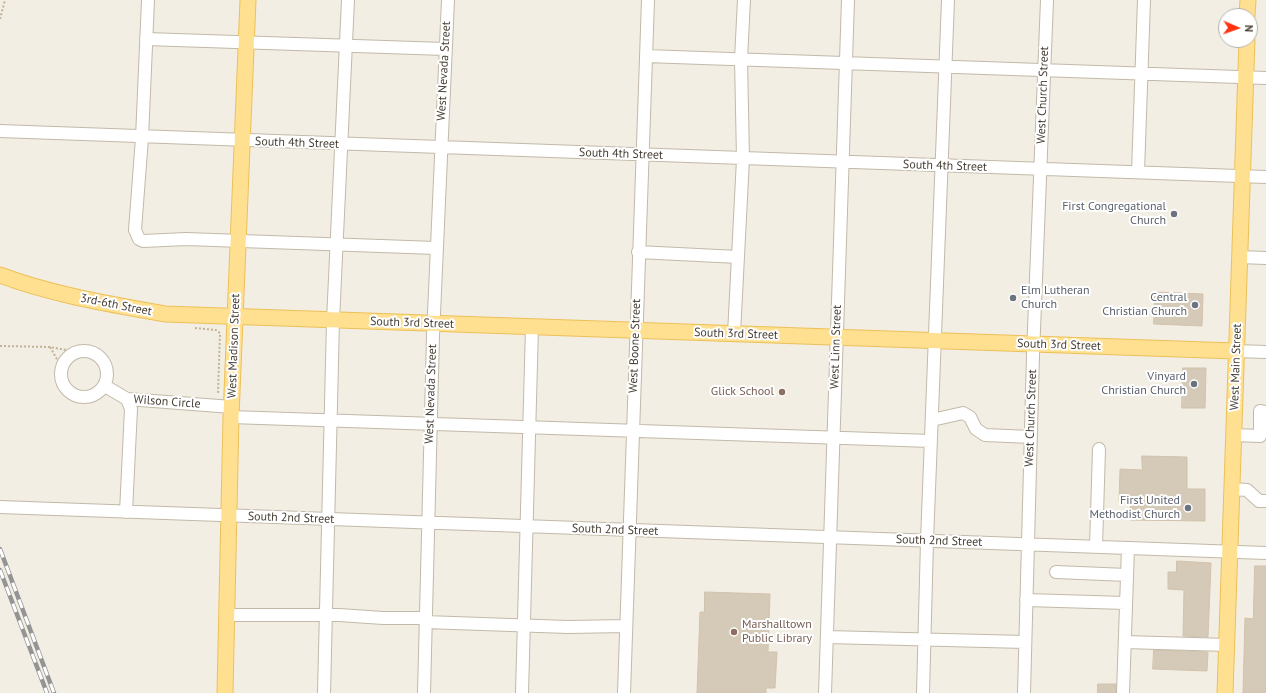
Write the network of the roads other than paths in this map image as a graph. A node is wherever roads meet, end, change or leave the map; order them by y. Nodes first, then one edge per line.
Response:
1 (148, 0) edge
2 (248, 0) edge
3 (348, 0) edge
4 (448, 0) edge
5 (648, 0) edge
6 (744, 0) edge
7 (848, 0) edge
8 (948, 0) edge
9 (1047, 0) edge
10 (1144, 0) edge
11 (146, 39) junction
12 (246, 42) junction
13 (346, 45) junction
14 (1246, 48) edge
15 (445, 49) junction
16 (646, 56) junction
17 (741, 59) junction
18 (846, 62) junction
19 (945, 66) junction
20 (1044, 70) junction
21 (1141, 74) junction
22 (1245, 77) junction
23 (1266, 78) edge
24 (0, 131) edge
25 (142, 138) junction
26 (241, 141) junction
27 (341, 145) junction
28 (440, 148) junction
29 (642, 155) junction
30 (743, 159) junction
31 (842, 162) junction
32 (941, 166) junction
33 (1040, 169) junction
34 (1138, 172) junction
35 (1242, 176) junction
36 (1266, 176) edge
37 (238, 241) junction
38 (337, 244) junction
39 (436, 248) junction
40 (638, 252) junction
41 (738, 257) junction
42 (1239, 257) junction
43 (1266, 258) edge
44 (2, 276) edge
45 (235, 318) junction
46 (333, 321) junction
47 (434, 324) junction
48 (532, 328) junction
49 (636, 331) junction
50 (734, 334) junction
51 (836, 338) junction
52 (935, 341) junction
53 (1034, 344) junction
54 (1236, 351) junction
55 (1266, 352) edge
56 (105, 386) junction
57 (127, 399) junction
58 (231, 412) junction
59 (1266, 412) edge
60 (331, 420) junction
61 (932, 420) junction
62 (430, 424) junction
63 (530, 427) junction
64 (632, 431) junction
65 (1234, 435) junction
66 (1263, 436) edge
67 (1031, 437) junction
68 (833, 438) junction
69 (931, 441) junction
70 (1099, 449) dead end
71 (1232, 489) junction
72 (1266, 501) edge
73 (0, 507) edge
74 (126, 512) junction
75 (228, 516) junction
76 (329, 519) junction
77 (428, 523) junction
78 (528, 527) junction
79 (629, 530) junction
80 (830, 537) junction
81 (927, 541) junction
82 (1028, 544) junction
83 (1096, 547) junction
84 (1128, 548) junction
85 (1230, 552) junction
86 (1266, 553) edge
87 (1056, 572) dead end
88 (1127, 575) junction
89 (1026, 600) junction
90 (1126, 604) junction
91 (227, 615) junction
92 (326, 616) junction
93 (425, 620) junction
94 (525, 626) junction
95 (626, 626) junction
96 (827, 637) junction
97 (925, 639) junction
98 (1025, 642) junction
99 (1125, 642) junction
100 (1227, 645) junction
101 (225, 693) edge
102 (324, 693) edge
103 (424, 693) edge
104 (522, 693) edge
105 (624, 693) edge
106 (825, 693) edge
107 (923, 693) edge
108 (1024, 693) edge
109 (1123, 693) edge
110 (1225, 693) edge

1 - 11 street
2 - 12 main road, West Madison Street
3 - 13 street
4 - 15 street, West Nevada Street
5 - 16 street, West Boone Street
6 - 17 street
7 - 18 street, West Linn Street
8 - 19 street
9 - 20 street, West Church Street
10 - 21 street
11 - 12 street
11 - 25 street
12 - 13 street
12 - 26 main road, West Madison Street
13 - 15 street
13 - 27 street
14 - 22 main road, West Main Street
15 - 28 street, West Nevada Street
16 - 17 street
16 - 29 street, West Boone Street
17 - 18 street
17 - 30 street
18 - 19 street
18 - 31 street, West Linn Street
19 - 20 street
19 - 32 street
20 - 21 street
20 - 33 street, West Church Street
21 - 22 street
21 - 34 street
22 - 23 street
22 - 35 main road, West Main Street
24 - 25 street, South 4th Street
25 - 26 street, South 4th Street
25 - 37 street
26 - 27 street, South 4th Street
26 - 37 main road, West Madison Street
27 - 28 street, South 4th Street
27 - 38 street
28 - 29 street, South 4th Street
28 - 39 street, West Nevada Street
29 - 30 street, South 4th Street
29 - 40 street, West Boone Street
30 - 31 street, South 4th Street
30 - 41 street
31 - 32 street, South 4th Street
31 - 51 street, West Linn Street
32 - 33 street, South 4th Street
32 - 52 street
33 - 34 street, South 4th Street
33 - 53 street, West Church Street
34 - 35 street, South 4th Street
35 - 36 street, South 4th Street
35 - 42 main road, West Main Street
37 - 38 street
37 - 45 main road, West Madison Street
38 - 39 street
38 - 46 street
39 - 47 street, West Nevada Street
40 - 41 street
40 - 49 street, West Boone Street
41 - 50 street
42 - 43 street
42 - 54 main road, West Main Street
44 - 45 main road, 3rd-6th Street
45 - 46 main road, South 3rd Street
45 - 58 main road, West Madison Street
46 - 47 main road, South 3rd Street
46 - 60 street
47 - 48 main road, South 3rd Street
47 - 62 street, West Nevada Street
48 - 49 main road, South 3rd Street
48 - 63 street
49 - 50 main road, South 3rd Street
49 - 64 street, West Boone Street
50 - 51 main road, South 3rd Street
51 - 52 main road, South 3rd Street
51 - 68 street, West Linn Street
52 - 53 main road, South 3rd Street
52 - 61 street
53 - 54 main road, South 3rd Street
53 - 67 street, West Church Street
54 - 55 street
54 - 65 main road, West Main Street
56 - 56 street
56 - 57 street, Wilson Circle
57 - 58 street, Wilson Circle
57 - 74 street
58 - 60 street, Wilson Circle
58 - 75 main road, West Madison Street
59 - 66 street
60 - 62 street, Wilson Circle
60 - 76 street
61 - 67 street
61 - 69 street
62 - 63 street, Wilson Circle
62 - 77 street, West Nevada Street
63 - 64 street, Wilson Circle
63 - 78 street
64 - 68 street, Wilson Circle
64 - 79 street, West Boone Street
65 - 66 street
65 - 71 main road, West Main Street
67 - 82 street, West Church Street
68 - 69 street, Wilson Circle
68 - 80 street, West Linn Street
69 - 81 street
70 - 83 street
71 - 72 street
71 - 85 main road, West Main Street
73 - 74 street, South 2nd Street
74 - 75 street, South 2nd Street
75 - 76 street, South 2nd Street
75 - 91 main road, West Madison Street
76 - 77 street, South 2nd Street
76 - 92 street
77 - 78 street, South 2nd Street
77 - 93 street, West Nevada Street
78 - 79 street, South 2nd Street
78 - 94 street
79 - 80 street, South 2nd Street
79 - 95 street, West Boone Street
80 - 81 street, South 2nd Street
80 - 96 street, West Linn Street
81 - 82 street, South 2nd Street
81 - 97 street
82 - 83 street, South 2nd Street
82 - 89 street, West Church Street
83 - 84 street, South 2nd Street
84 - 85 street, South 2nd Street
84 - 88 street
85 - 86 street, South 2nd Street
85 - 100 main road, West Main Street
87 - 88 street
88 - 90 street
89 - 90 street
89 - 98 street, West Church Street
90 - 99 street
91 - 92 street
91 - 101 main road, West Madison Street
92 - 93 street
92 - 102 street
93 - 94 street
93 - 103 street, West Nevada Street
94 - 95 street
94 - 104 street
95 - 105 street, West Boone Street
96 - 97 street
96 - 106 street, West Linn Street
97 - 98 street
97 - 107 street
98 - 108 street, West Church Street
99 - 100 street
99 - 109 street
100 - 110 main road, West Main Street

